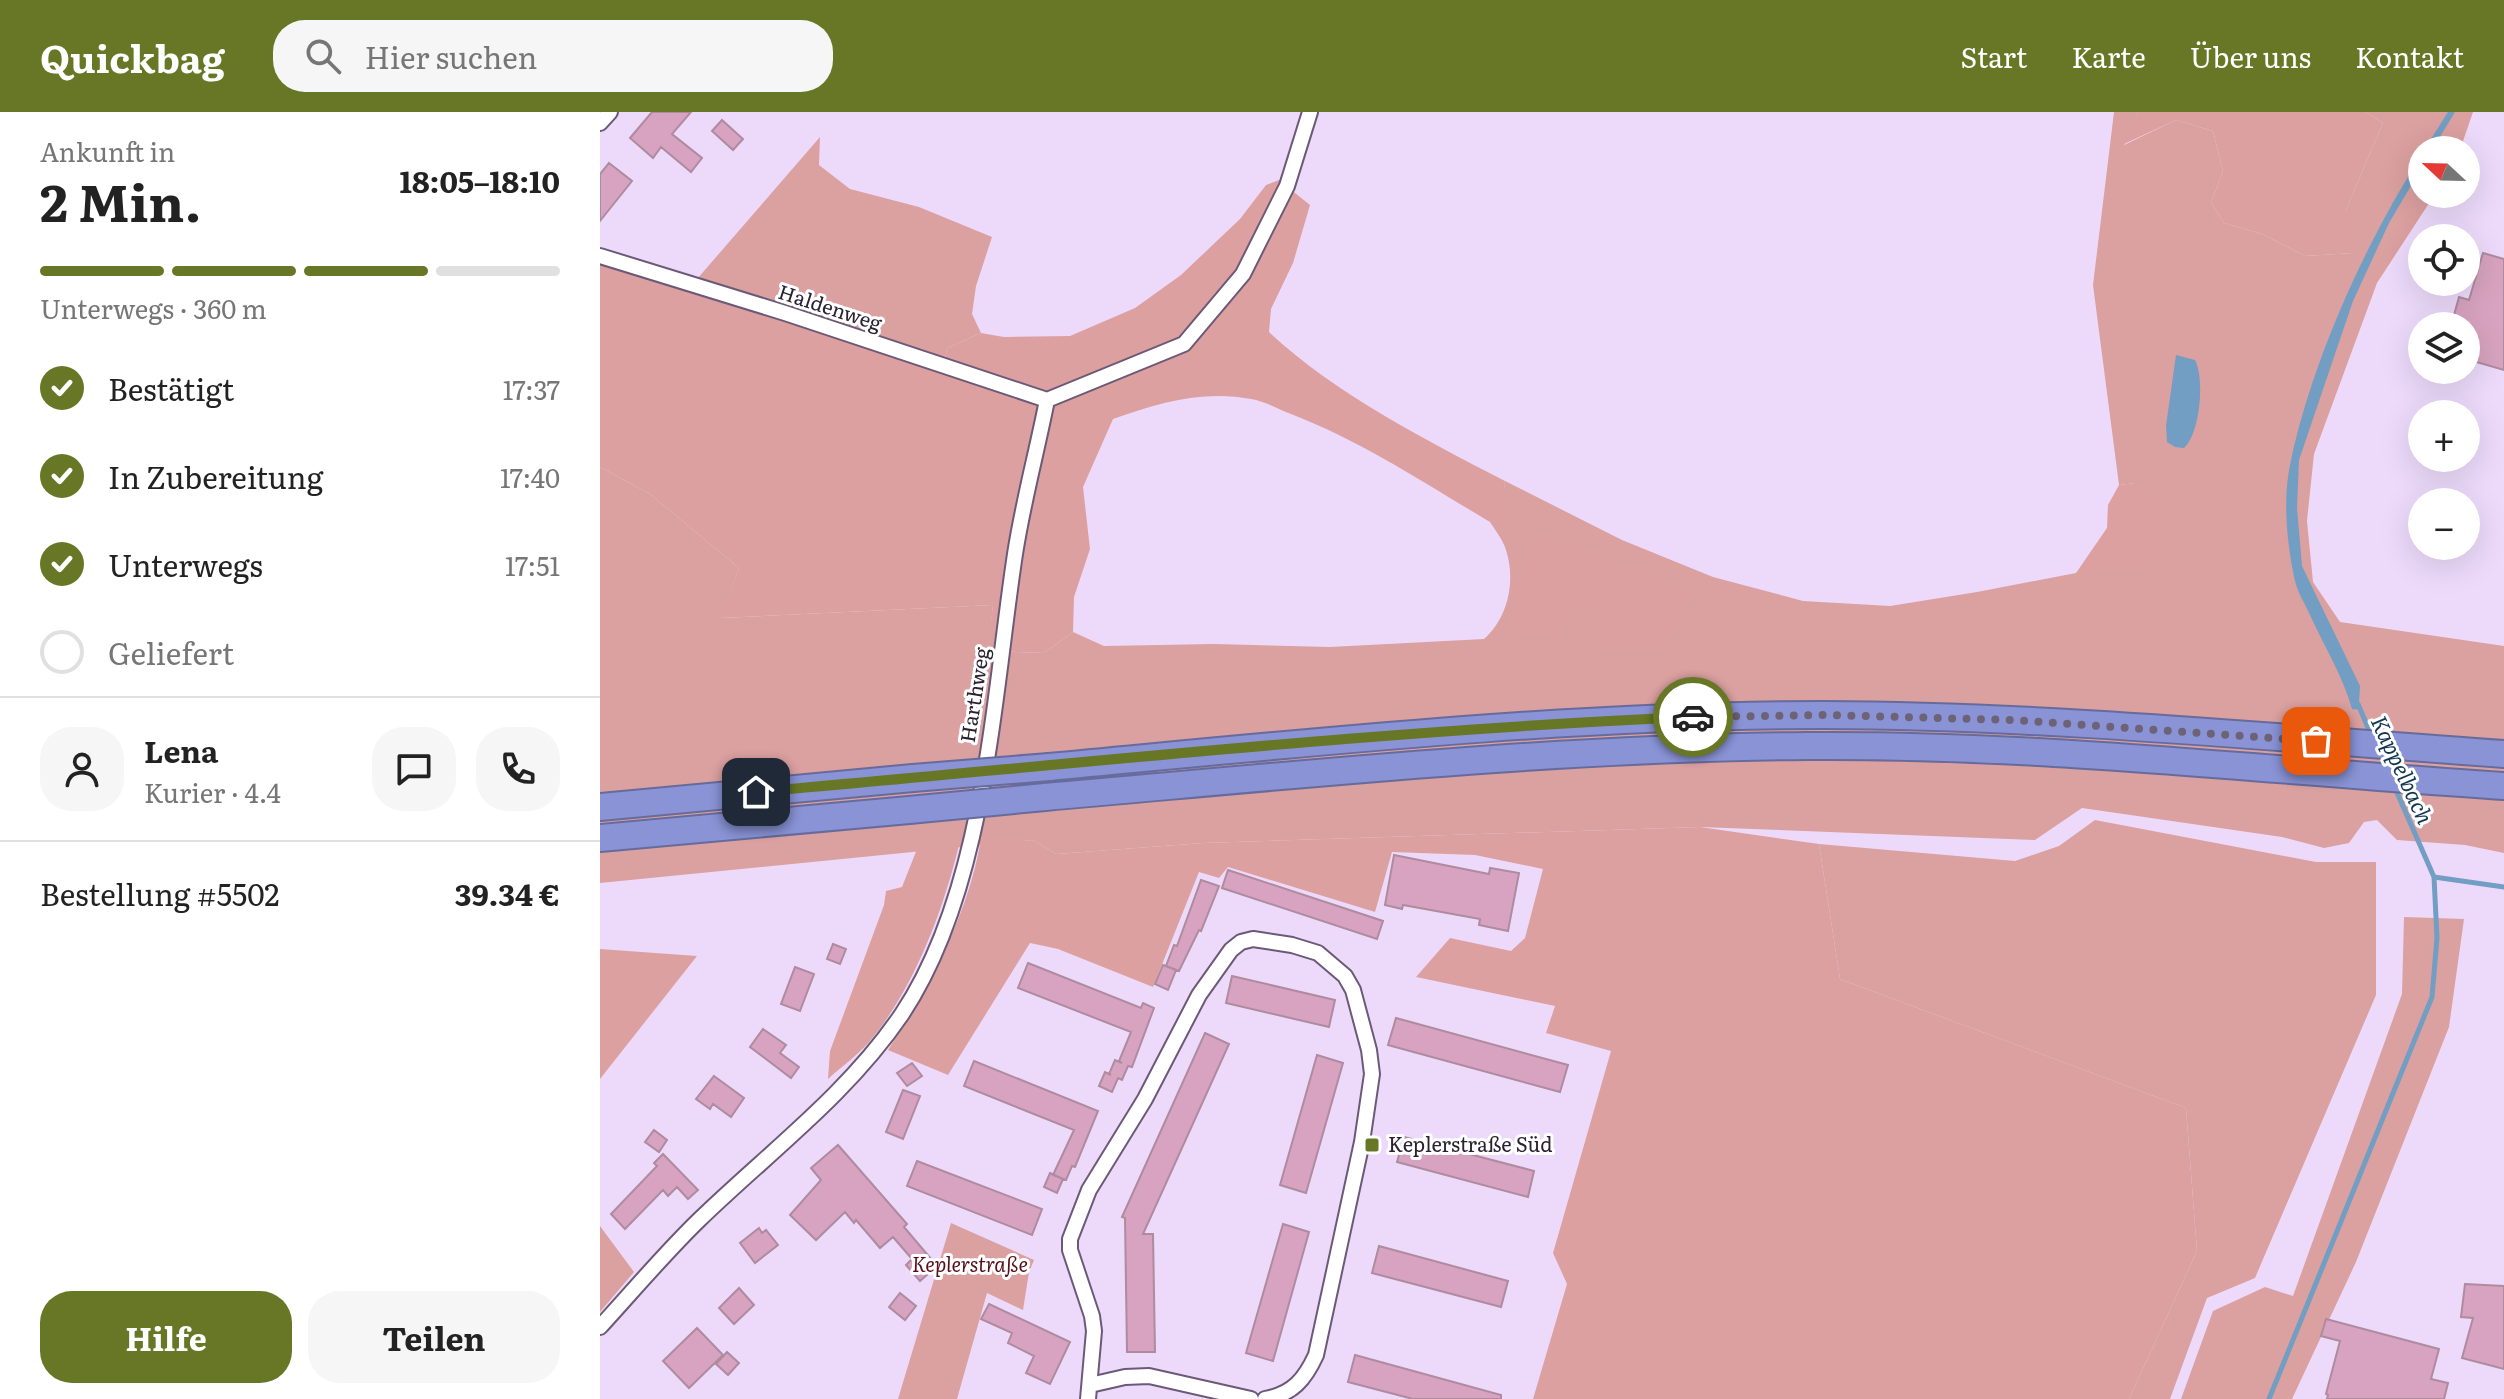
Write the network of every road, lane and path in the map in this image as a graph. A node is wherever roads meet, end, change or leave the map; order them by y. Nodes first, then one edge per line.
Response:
1 (610, 112) edge
2 (1310, 112) edge
3 (600, 123) edge
4 (600, 256) edge
5 (1047, 400) junction
6 (2504, 754) edge
7 (2504, 786) edge
8 (600, 807) edge
9 (600, 838) edge
10 (600, 1327) edge
11 (1089, 1392) edge
12 (1251, 1399) edge
13 (1265, 1399) edge

1 - 3 street
2 - 5 street
4 - 5 street, Haldenweg
5 - 10 street, Harthweg
6 - 8 highway, bridge
7 - 9 highway, bridge
11 - 12 street
11 - 13 street

